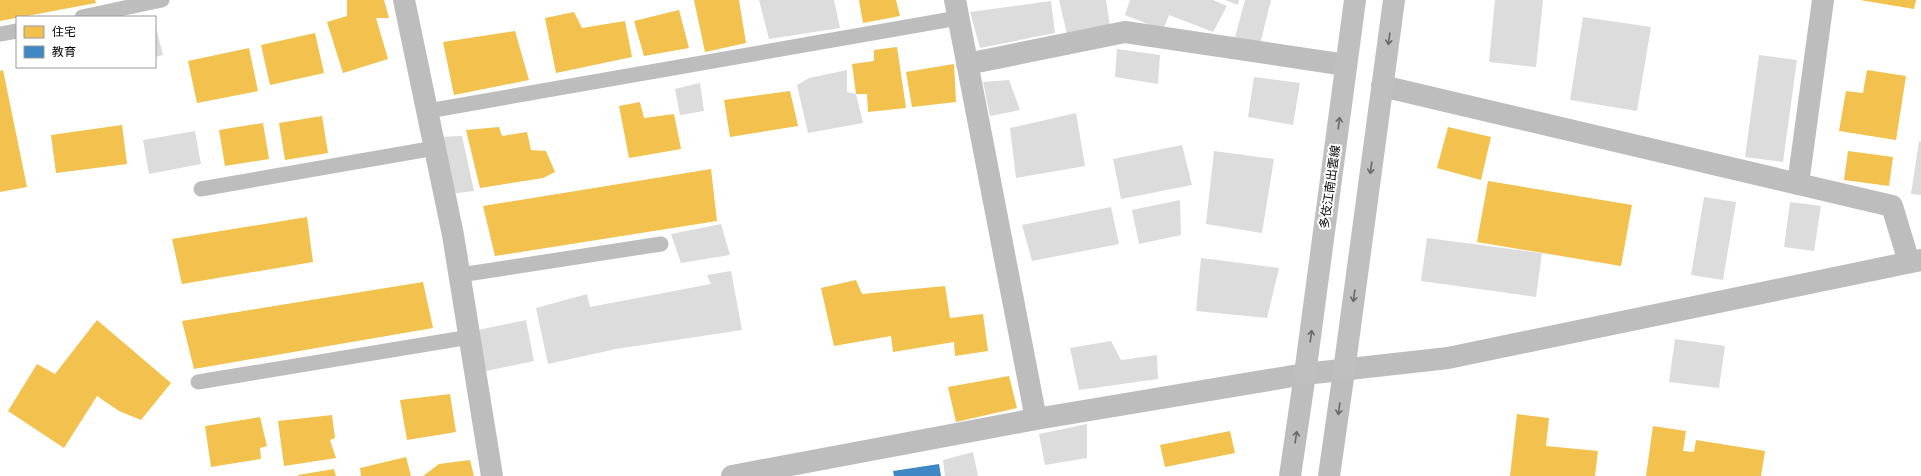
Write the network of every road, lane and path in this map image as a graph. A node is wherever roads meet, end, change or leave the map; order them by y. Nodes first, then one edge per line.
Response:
1 (162, 0) edge
2 (404, 0) edge
3 (1355, 0) edge
4 (1394, 0) edge
5 (1823, 0) edge
6 (957, 9) edge
7 (87, 16) edge
8 (16, 31) edge
9 (0, 34) edge
10 (967, 64) junction
11 (1346, 65) junction
12 (1382, 86) junction
13 (428, 111) junction
14 (435, 148) junction
15 (1798, 184) junction
16 (201, 189) dead end
17 (661, 244) dead end
18 (1915, 261) edge
19 (460, 275) junction
20 (470, 337) junction
21 (1344, 371) junction
22 (1306, 374) junction
23 (198, 382) dead end
24 (1036, 419) junction
25 (788, 470) edge
26 (492, 476) edge
27 (732, 476) edge
28 (1290, 476) edge
29 (1329, 476) edge

1 - 7 lane
2 - 13 street
3 - 11 main road, 多伎江南出雲線
4 -> 12 main road
5 - 15 street
6 - 10 street
6 - 13 lane
8 - 9 lane
10 - 11 street
10 - 24 street
22 -> 11 main road, 多伎江南出雲線
12 - 15 street
12 -> 21 main road
13 - 14 street
14 - 16 lane
14 - 19 street
15 - 18 street
17 - 19 lane
18 - 21 street
19 - 20 street
20 - 23 lane
20 - 26 street
21 - 22 street
21 -> 29 street
22 - 24 street
28 -> 22 street
24 - 25 street
25 - 27 street

